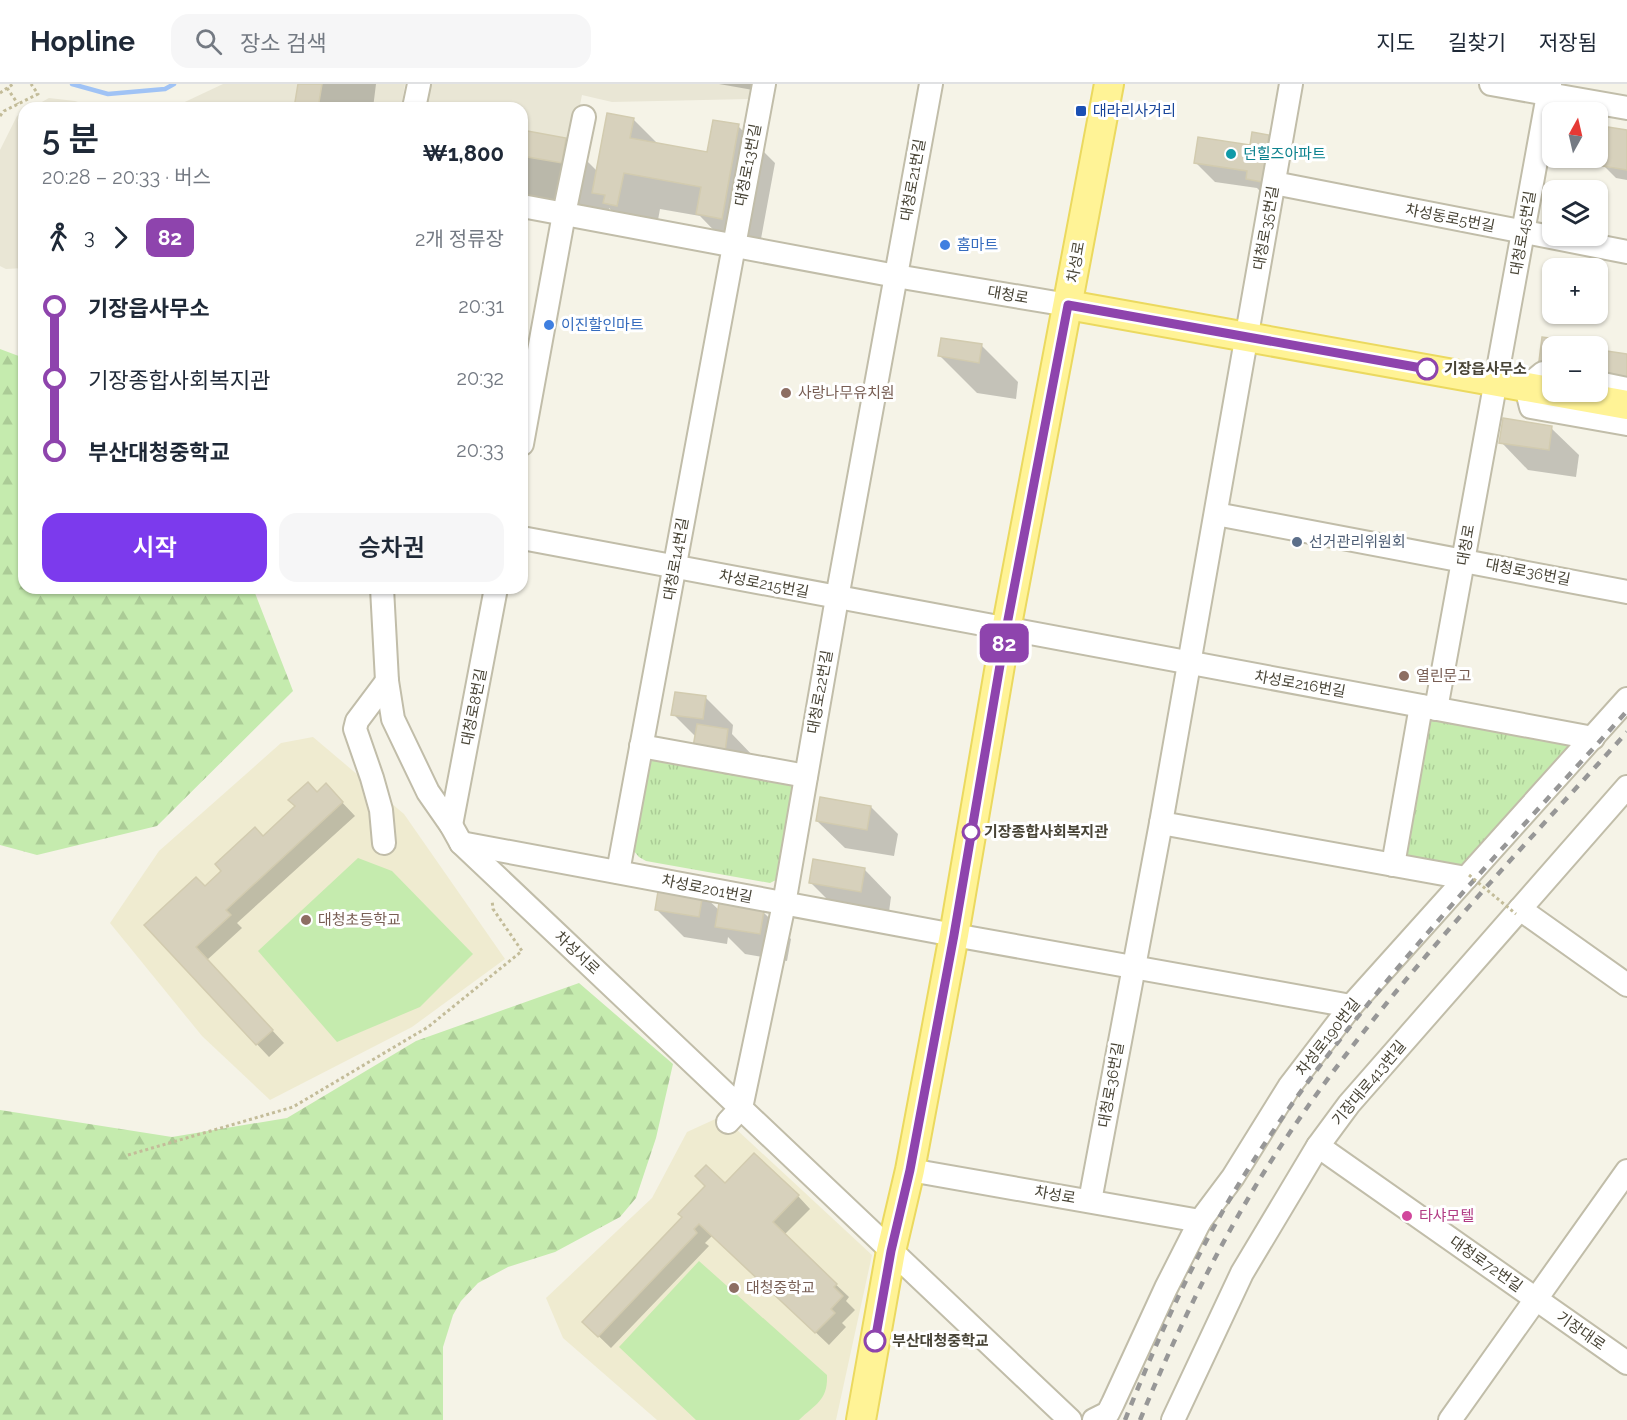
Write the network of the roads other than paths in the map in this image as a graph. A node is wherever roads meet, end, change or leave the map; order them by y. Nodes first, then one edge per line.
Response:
1 (419, 84) edge
2 (764, 84) edge
3 (931, 84) edge
4 (1109, 84) edge
5 (1292, 84) edge
6 (1491, 84) edge
7 (1549, 89) edge
8 (415, 102) edge
9 (1627, 108) edge
10 (584, 117) dead end
11 (1274, 183) junction
12 (528, 208) edge
13 (564, 214) junction
14 (1523, 231) junction
15 (733, 246) junction
16 (1627, 252) edge
17 (896, 276) junction
18 (1068, 305) junction
19 (1247, 337) junction
20 (1542, 374) edge
21 (1495, 381) junction
22 (1608, 385) edge
23 (1526, 387) junction
24 (1627, 389) edge
25 (1627, 405) edge
26 (528, 411) edge
27 (1627, 424) edge
28 (1216, 514) junction
29 (528, 539) edge
30 (1463, 560) junction
31 (675, 567) junction
32 (1627, 592) edge
33 (382, 594) edge
34 (495, 594) edge
35 (837, 598) junction
36 (1006, 630) junction
37 (1189, 663) junction
38 (387, 681) junction
39 (1627, 699) edge
40 (1428, 707) junction
41 (1593, 738) junction
42 (641, 746) junction
43 (806, 776) junction
44 (1627, 787) edge
45 (1161, 824) junction
46 (456, 834) junction
47 (384, 843) dead end
48 (1393, 865) junction
49 (618, 872) junction
50 (1467, 877) junction
51 (784, 904) junction
52 (1518, 912) junction
53 (954, 935) junction
54 (1133, 968) junction
55 (1627, 985) edge
56 (1351, 1006) junction
57 (735, 1115) junction
58 (1318, 1146) junction
59 (910, 1170) junction
60 (1627, 1171) edge
61 (1090, 1201) junction
62 (1200, 1221) junction
63 (891, 1251) junction
64 (1536, 1299) junction
65 (1627, 1363) edge
66 (861, 1420) edge
67 (1070, 1420) edge
68 (1094, 1420) edge
69 (1173, 1420) edge
70 (1450, 1420) edge

1 - 8 street
2 - 15 street, 대청로13번길
3 - 17 street, 대청로21번길
4 - 18 main road, 차성로
5 - 11 street, 대청로35번길
6 - 7 street
7 - 9 street
7 - 14 street, 대청로45번길
10 - 13 street
11 - 14 street, 차성동로5번길
11 - 19 street, 대청로35번길
12 - 13 street, 대청로
13 - 15 street, 대청로
13 - 26 street
14 - 16 street, 차성동로5번길
14 - 21 street, 대청로45번길
15 - 17 street, 대청로
15 - 31 street, 대청로14번길
17 - 18 street, 대청로
17 - 35 street, 대청로22번길
18 - 19 main road, 대청로
18 - 36 main road, 차성로
19 - 21 main road, 대청로
19 - 28 street, 대청로36번길
20 - 23 street
21 - 23 main road, 대청로
21 - 30 street, 대청로
22 - 24 street
23 - 25 main road, 대청로
23 - 27 street
28 - 30 street, 대청로36번길
28 - 37 street, 대청로36번길
29 - 31 street, 차성로215번길
30 - 32 street, 대청로36번길
30 - 40 street, 대청로
31 - 35 street, 차성로215번길
31 - 42 street, 대청로14번길
33 - 38 street, 차성서로
34 - 46 street, 대청로8번길
35 - 36 street, 차성로215번길
35 - 43 street, 대청로22번길
36 - 37 street, 차성로216번길
36 - 53 main road, 차성로
37 - 40 street, 차성로216번길
37 - 45 street, 대청로36번길
38 - 46 street, 차성서로
38 - 47 street
39 - 41 street, 차성로190번길
40 - 41 street, 차성로216번길
40 - 48 street, 대청로
41 - 50 street, 차성로190번길
42 - 43 street
42 - 49 street, 대청로14번길
43 - 51 street, 대청로22번길
44 - 52 street, 기장대로413번길
45 - 48 street
45 - 54 street, 대청로36번길
46 - 49 street, 차성로201번길
46 - 57 street, 차성서로
48 - 50 street
49 - 51 street, 차성로201번길
50 - 56 street, 차성로190번길
51 - 53 street, 차성로201번길
51 - 57 street, 대청로22번길
52 - 55 street
52 - 58 street, 기장대로413번길
53 - 54 street
53 - 59 main road, 차성로
54 - 56 street
54 - 61 street, 대청로36번길
56 - 62 street, 차성로190번길
57 - 63 street, 차성서로
58 - 64 street, 대청로72번길
58 - 69 street, 기장대로413번길
59 - 61 street, 차성로
59 - 63 main road, 차성로
60 - 64 street, 대청로72번길
61 - 62 street, 차성로
62 - 68 street, 차성로190번길
63 - 66 main road, 차성로
63 - 67 street
64 - 65 street, 기장대로
64 - 70 street, 대청로72번길

